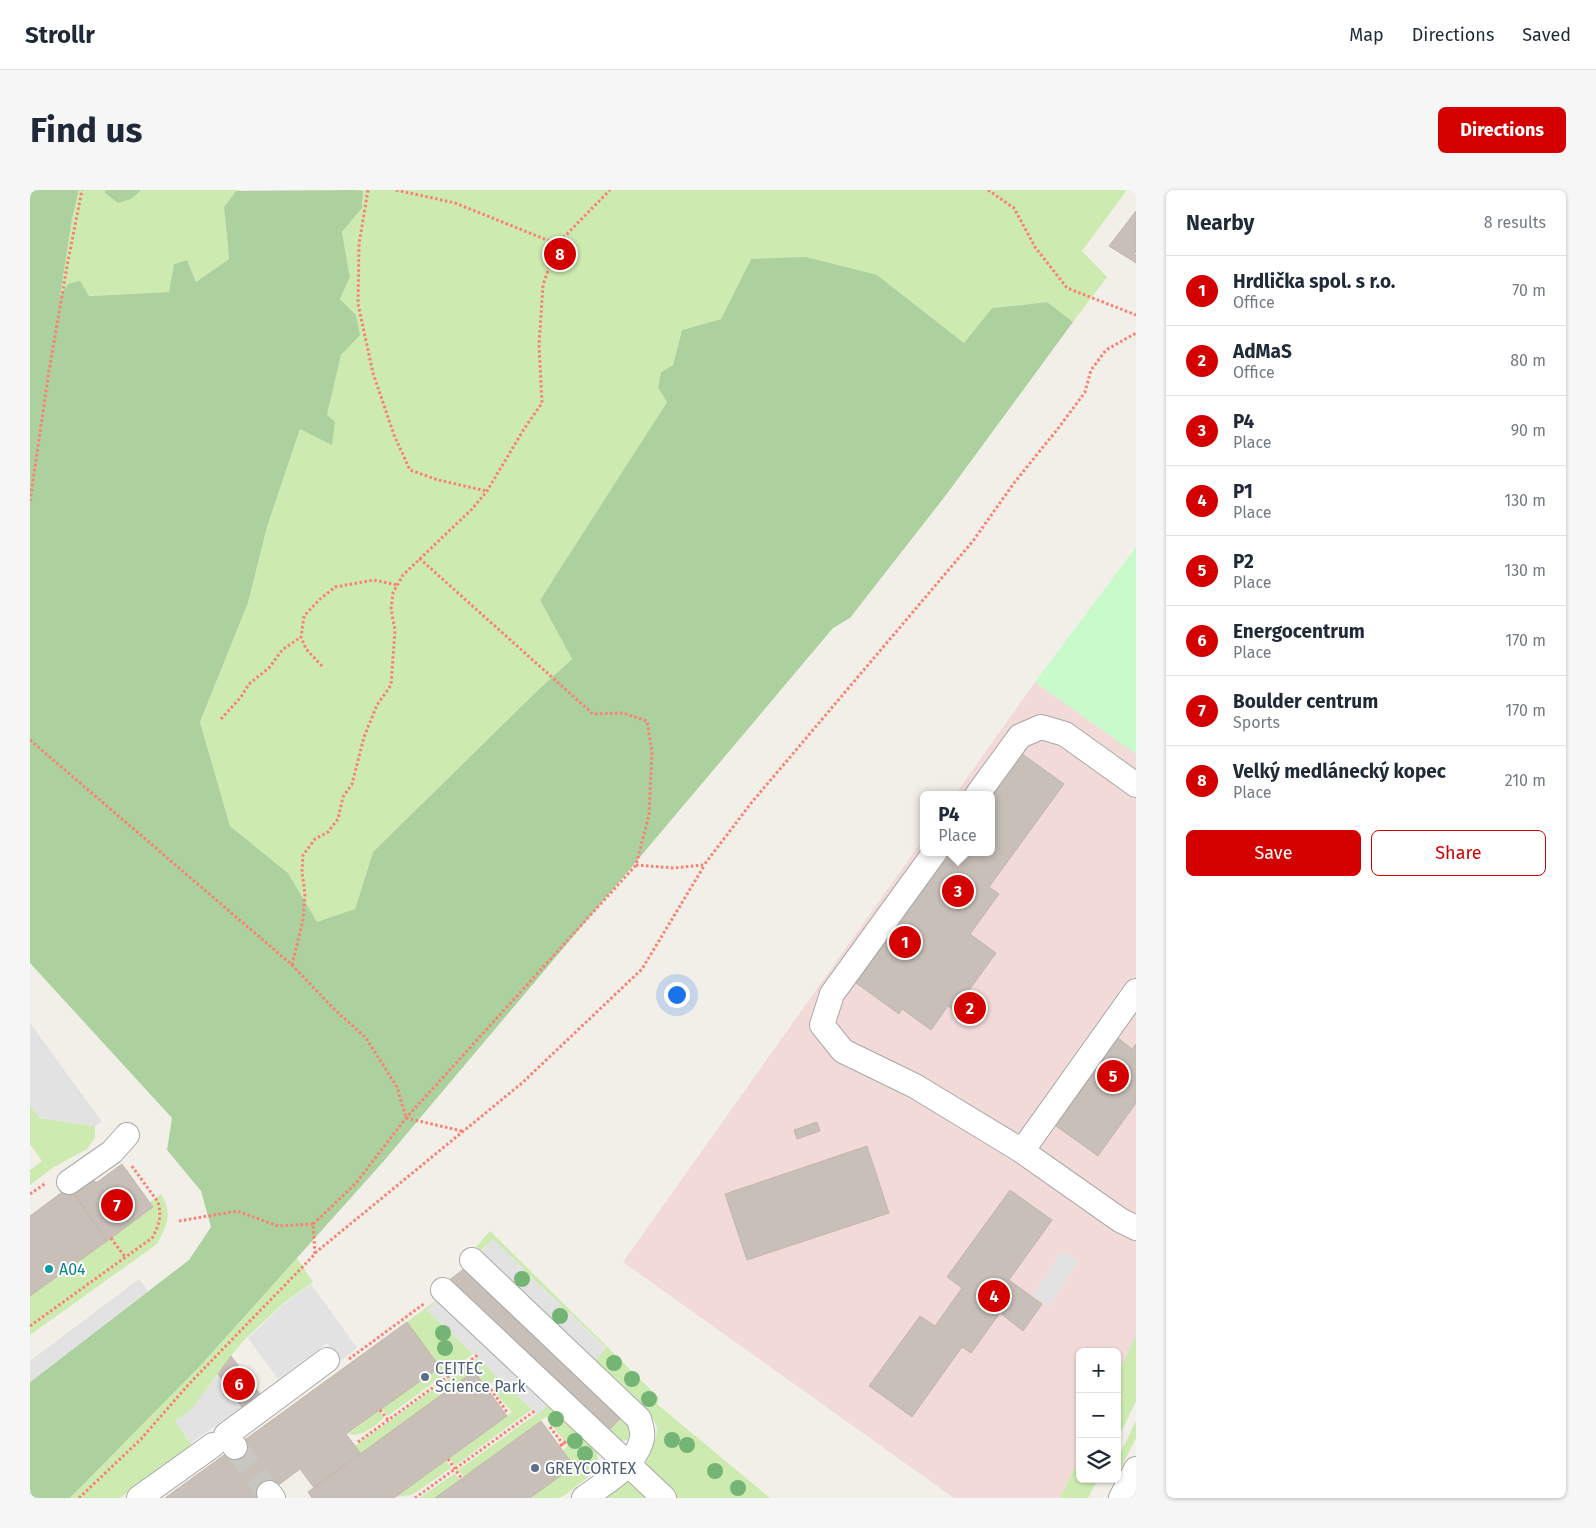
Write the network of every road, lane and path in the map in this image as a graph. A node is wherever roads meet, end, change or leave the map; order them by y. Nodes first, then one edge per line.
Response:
1 (82, 190) edge
2 (368, 190) edge
3 (396, 190) edge
4 (610, 190) edge
5 (988, 190) edge
6 (557, 244) junction
7 (1136, 315) edge
8 (1136, 333) edge
9 (487, 491) junction
10 (30, 501) edge
11 (419, 558) junction
12 (397, 585) junction
13 (301, 637) junction
14 (322, 666) dead end
15 (221, 719) dead end
16 (30, 740) edge
17 (1136, 785) edge
18 (980, 791) edge
19 (932, 856) edge
20 (636, 865) junction
21 (704, 865) junction
22 (292, 965) junction
23 (1136, 991) edge
24 (406, 1118) junction
25 (462, 1132) junction
26 (122, 1141) joint
27 (1022, 1150) junction
28 (69, 1182) dead end
29 (179, 1222) dead end
30 (312, 1224) junction
31 (1136, 1228) edge
32 (111, 1238) dead end
33 (315, 1254) junction
34 (126, 1258) junction
35 (472, 1260) dead end
36 (443, 1290) dead end
37 (403, 1319) dead end
38 (30, 1326) edge
39 (380, 1336) dead end
40 (497, 1341) junction
41 (328, 1360) dead end
42 (488, 1390) dead end
43 (552, 1393) junction
44 (380, 1410) dead end
45 (507, 1412) dead end
46 (388, 1420) junction
47 (550, 1427) dead end
48 (358, 1442) dead end
49 (560, 1446) dead end
50 (448, 1459) dead end
51 (628, 1465) junction
52 (455, 1469) junction
53 (1136, 1469) edge
54 (462, 1479) dead end
55 (79, 1498) edge
56 (139, 1498) edge
57 (415, 1498) edge
58 (584, 1498) edge
59 (664, 1498) edge
60 (1121, 1498) edge

1 - 10 path
2 - 9 path
3 - 6 path
4 - 6 path
5 - 7 path
6 - 9 path
8 - 21 path
9 - 11 path
11 - 12 path
11 - 20 path
12 - 13 path
12 - 22 path
13 - 14 path
13 - 15 path
16 - 22 path
17 - 18 street
19 - 27 street
20 - 21 path
20 - 24 path
21 - 25 path
22 - 24 path
23 - 27 street
24 - 25 path
24 - 30 path
25 - 33 path
26 - 28 street
26 - 34 path
27 - 31 street
29 - 30 path
30 - 33 path
32 - 34 path
33 - 55 path
34 - 38 path
35 - 51 street
36 - 40 street
37 - 39 path
40 - 43 street
40 - 46 path
41 - 56 street
42 - 45 path
43 - 51 street
43 - 52 path
44 - 46 path
46 - 48 path
47 - 49 path, bridge
50 - 52 path
51 - 58 street
51 - 59 street
52 - 54 path
52 - 57 path
53 - 60 street

